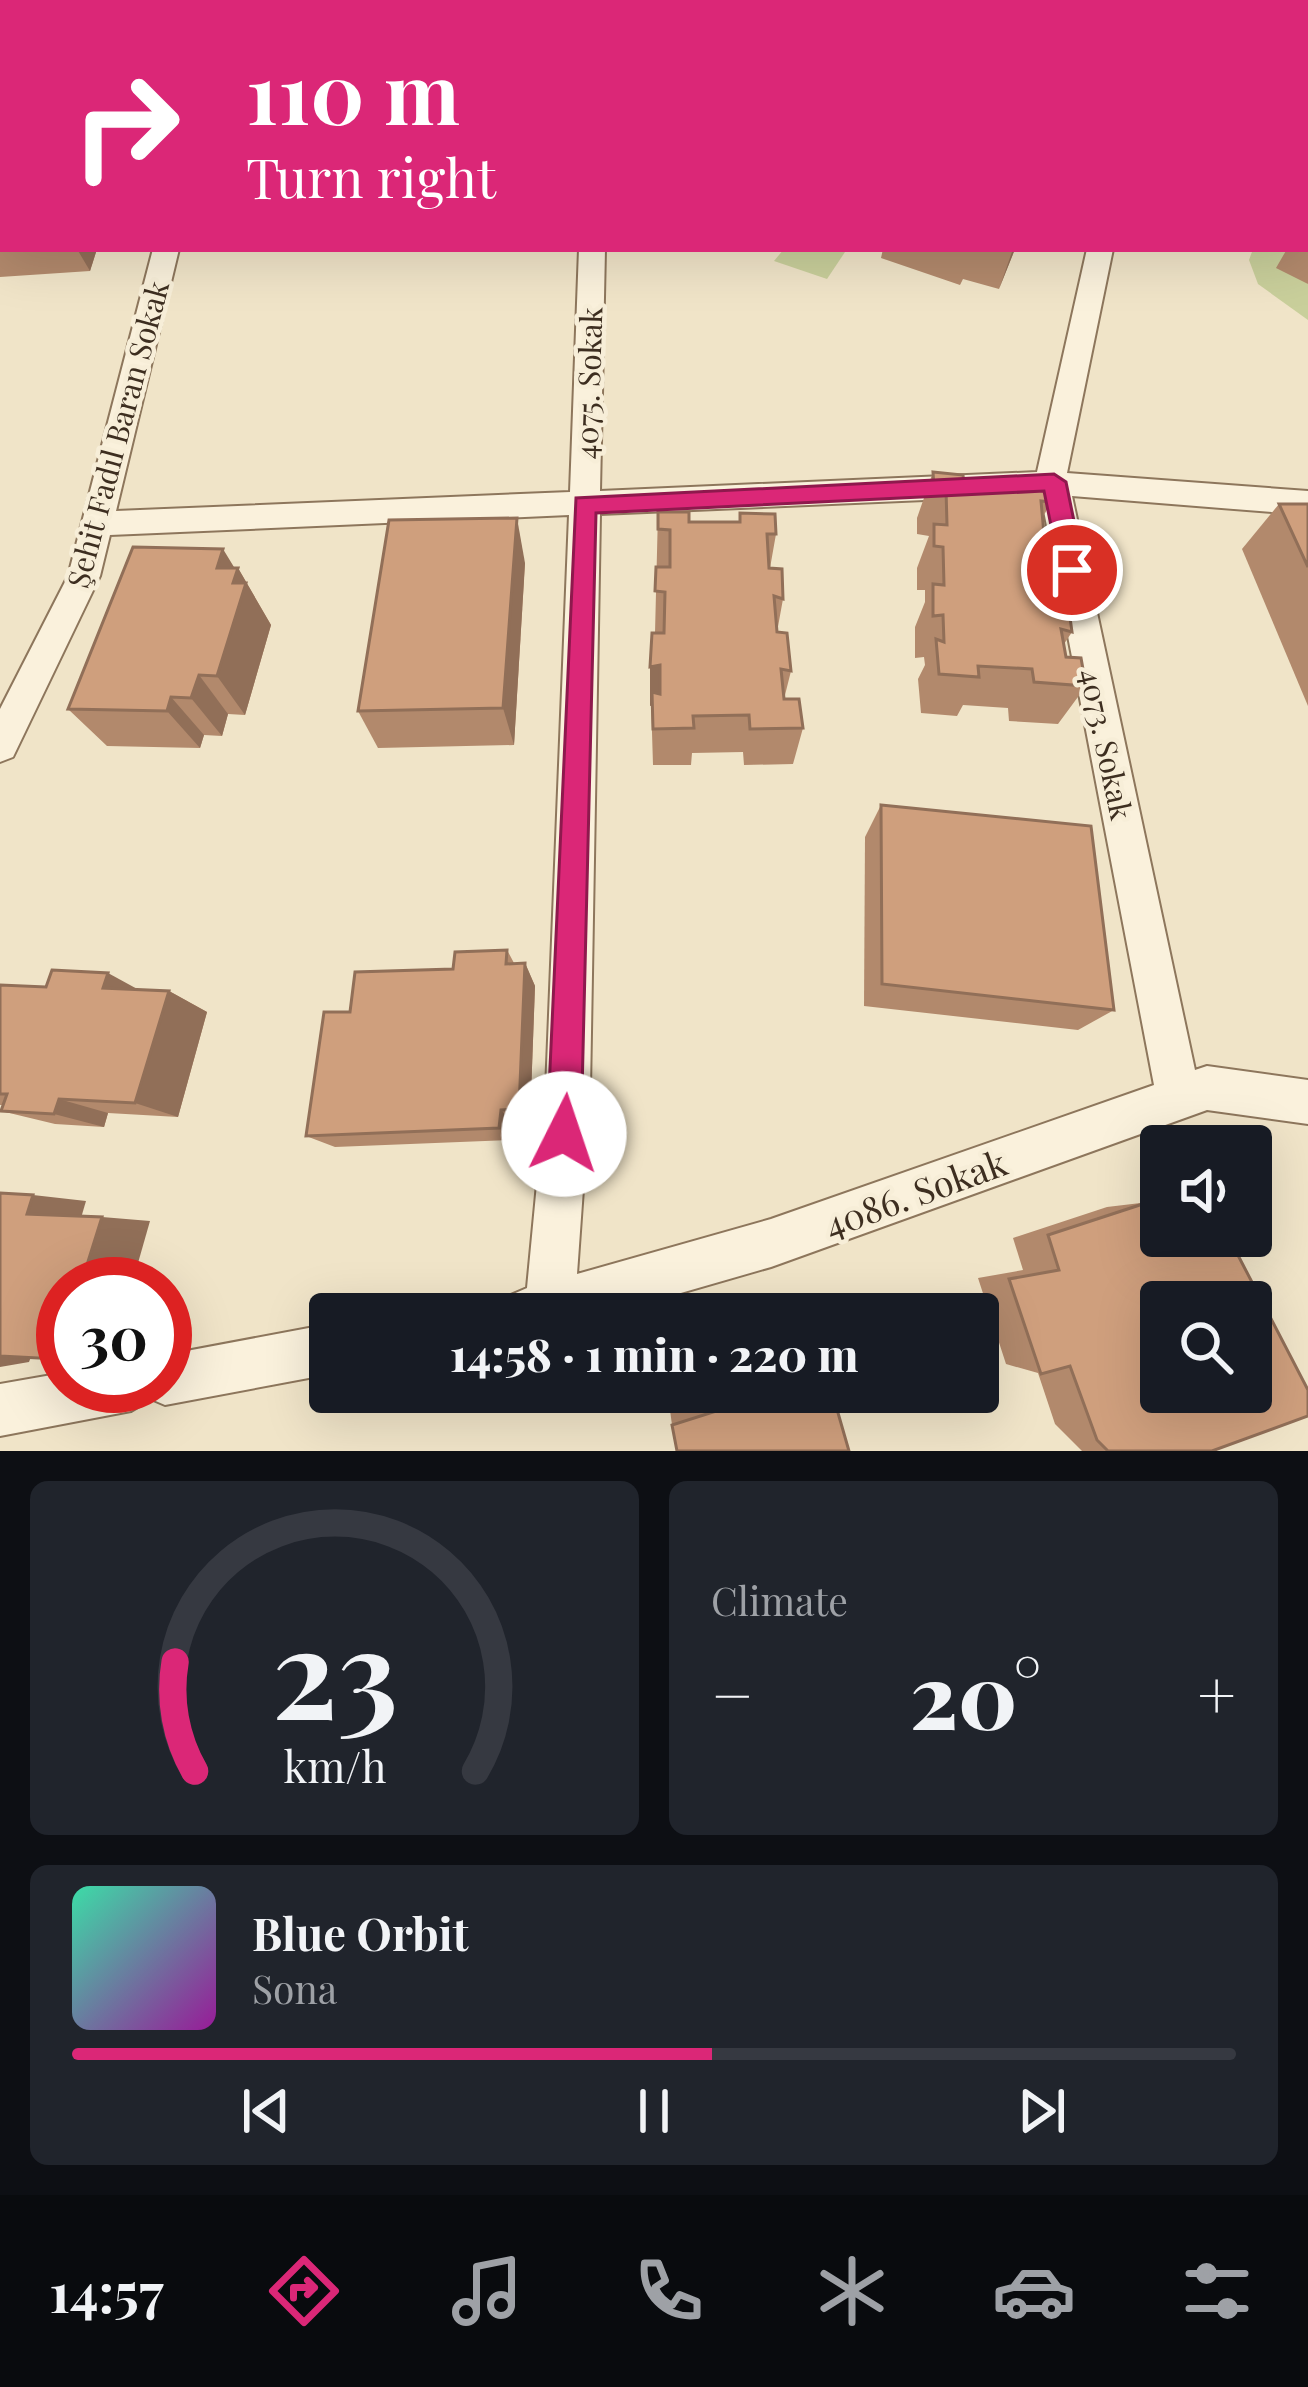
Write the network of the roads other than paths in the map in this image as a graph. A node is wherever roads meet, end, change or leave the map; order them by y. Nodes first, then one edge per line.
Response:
1 (165, 252) edge
2 (592, 252) edge
3 (1099, 252) edge
4 (1054, 482) junction
5 (1308, 503) edge
6 (585, 505) junction
7 (97, 524) junction
8 (0, 746) edge
9 (1180, 1098) junction
10 (1308, 1102) edge
11 (539, 1293) edge
12 (598, 1293) edge
13 (309, 1353) edge
14 (192, 1375) edge
15 (36, 1403) edge
16 (0, 1410) edge

1 - 7 street, Şehit Fadıl Baran Sokak
2 - 6 street, 4075. Sokak
3 - 4 street, 4073. Sokak
4 - 5 street
4 - 6 street
4 - 9 street, 4073. Sokak
6 - 7 street
6 - 11 street, 4075. Sokak
7 - 8 street, Şehit Fadıl Baran Sokak
9 - 10 street, 4086. Sokak
9 - 12 street, 4086. Sokak
13 - 14 street
15 - 16 street

